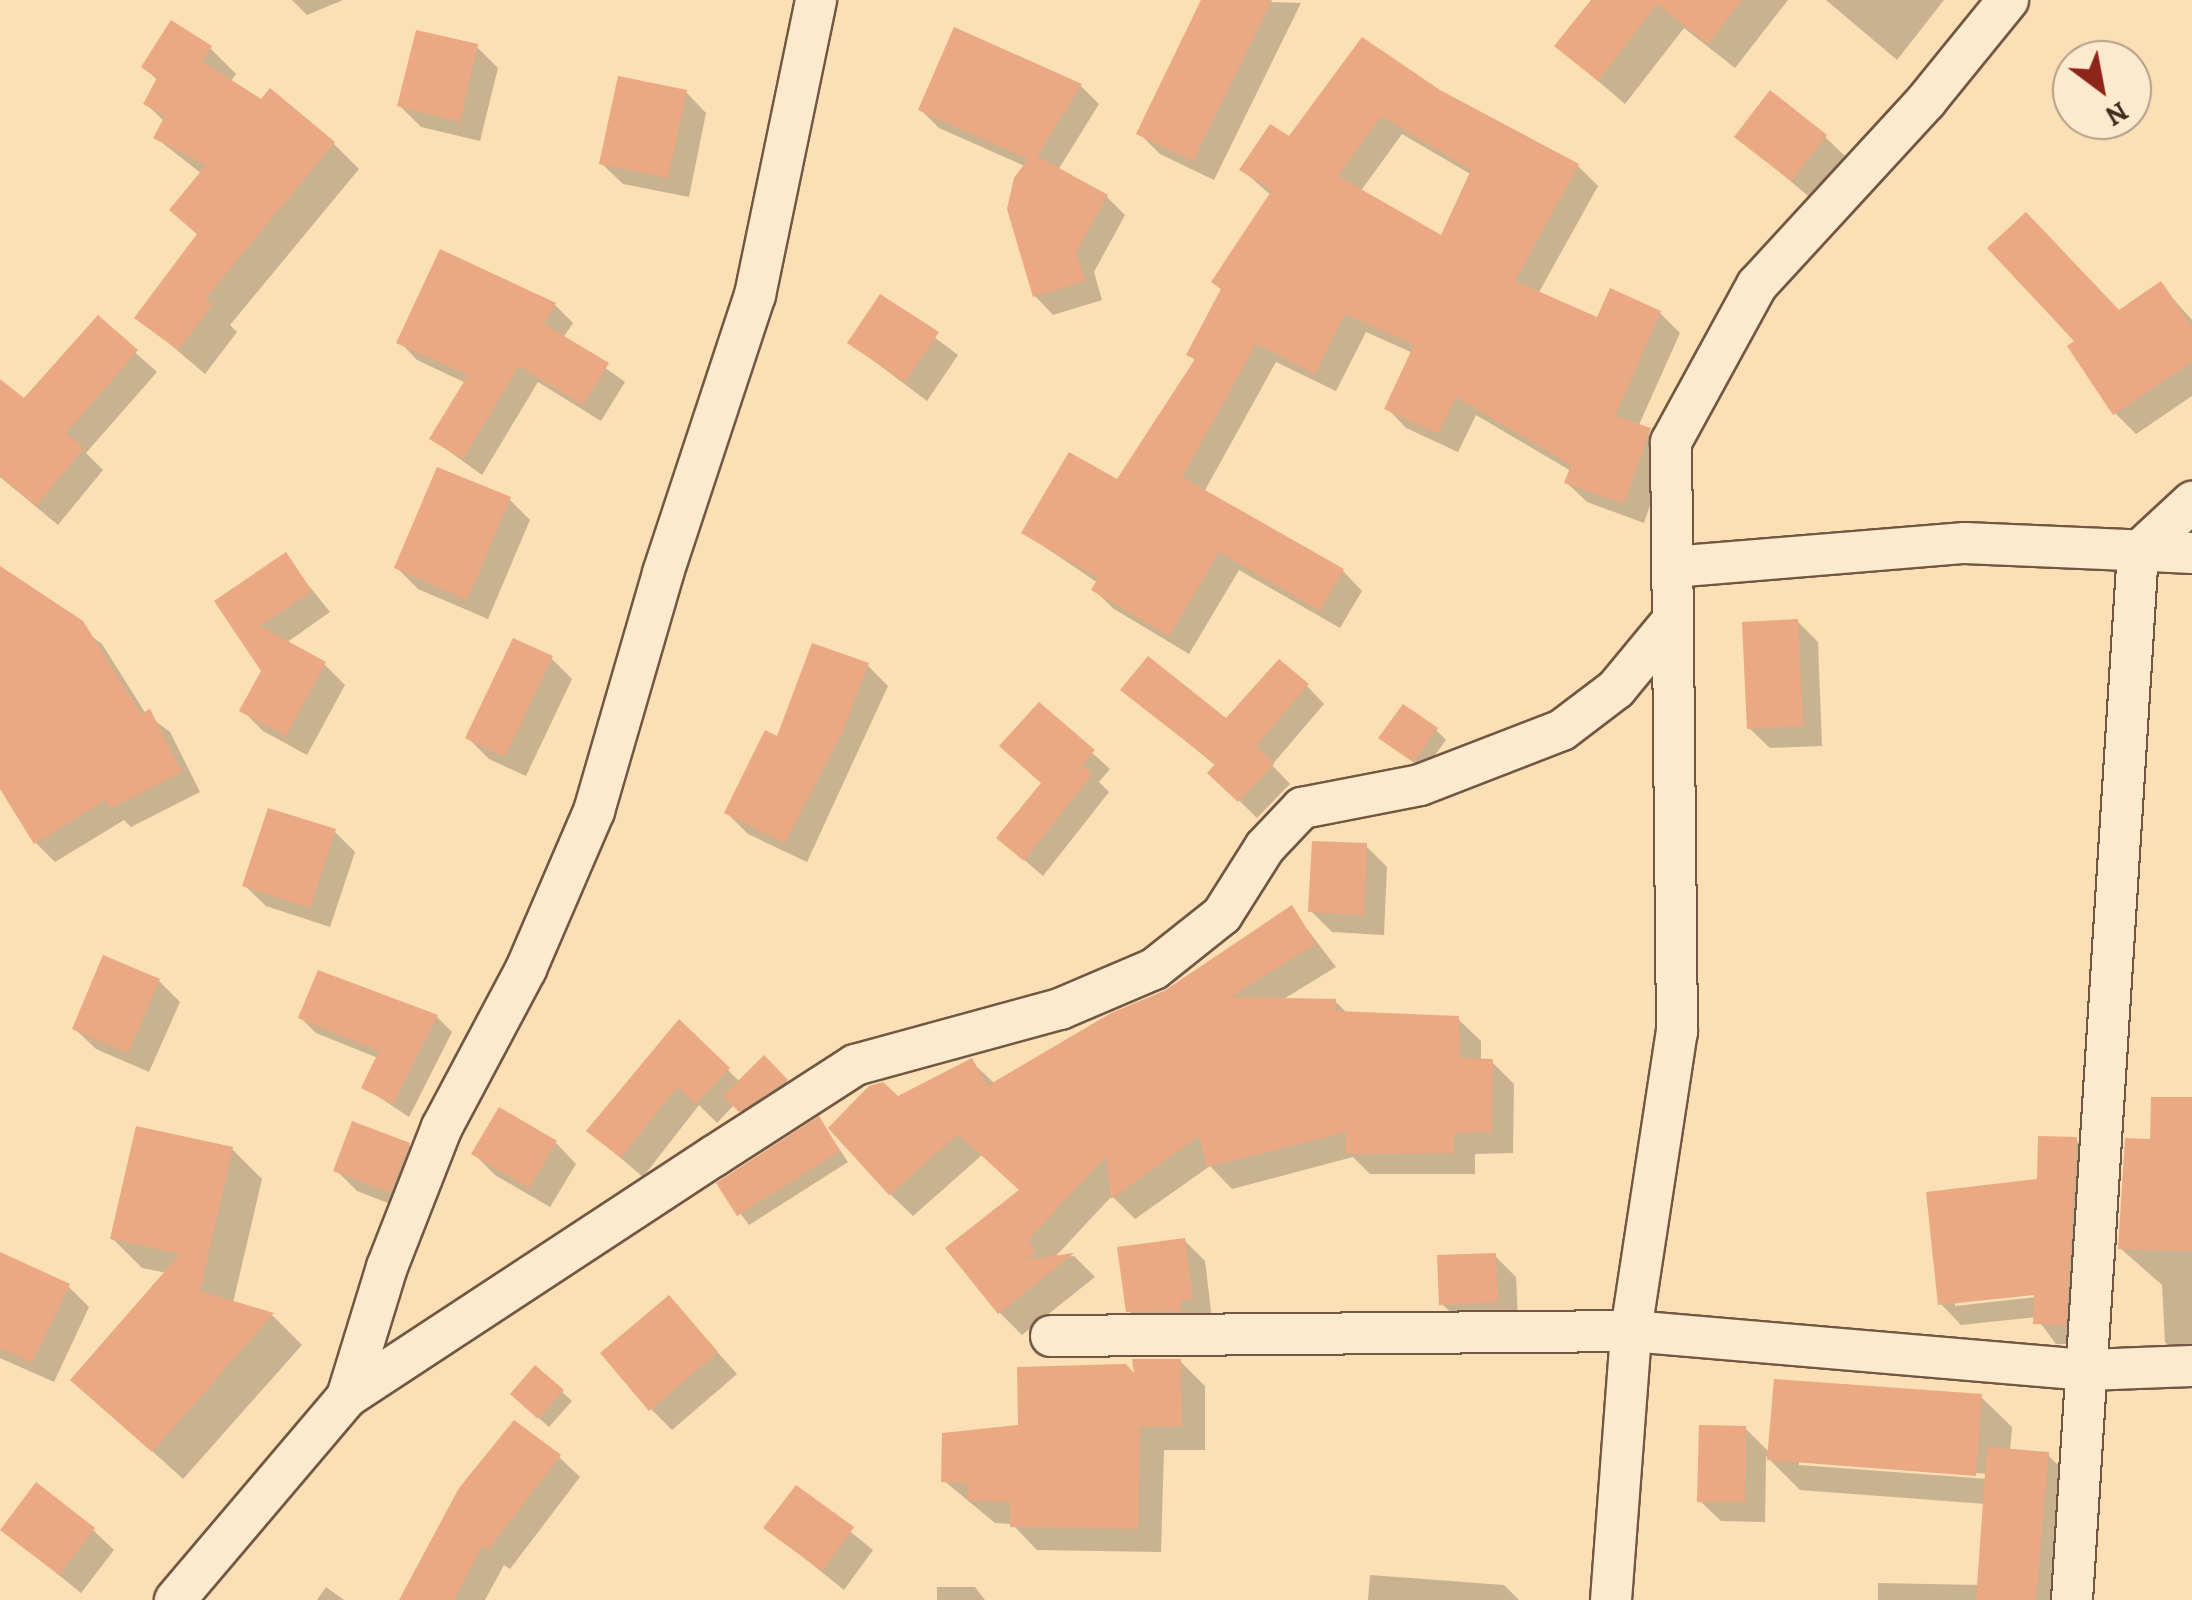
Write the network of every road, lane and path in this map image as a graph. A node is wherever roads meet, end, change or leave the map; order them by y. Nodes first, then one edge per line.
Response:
1 (816, 0) edge
2 (2008, 0) edge
3 (2192, 502) edge
4 (2138, 552) junction
5 (2192, 553) edge
6 (1672, 567) junction
7 (1669, 625) junction
8 (1631, 1330) junction
9 (1051, 1336) dead end
10 (2192, 1366) edge
11 (2087, 1370) junction
12 (347, 1397) junction
13 (175, 1600) edge
14 (1611, 1600) edge
15 (2072, 1600) edge

1 - 12 street
2 - 6 street
3 - 4 street
4 - 5 street
4 - 6 street
4 - 11 street
6 - 7 street
7 - 8 street
7 - 12 street
8 - 9 street
8 - 11 street
8 - 14 street
10 - 11 street
11 - 15 street
12 - 13 street

